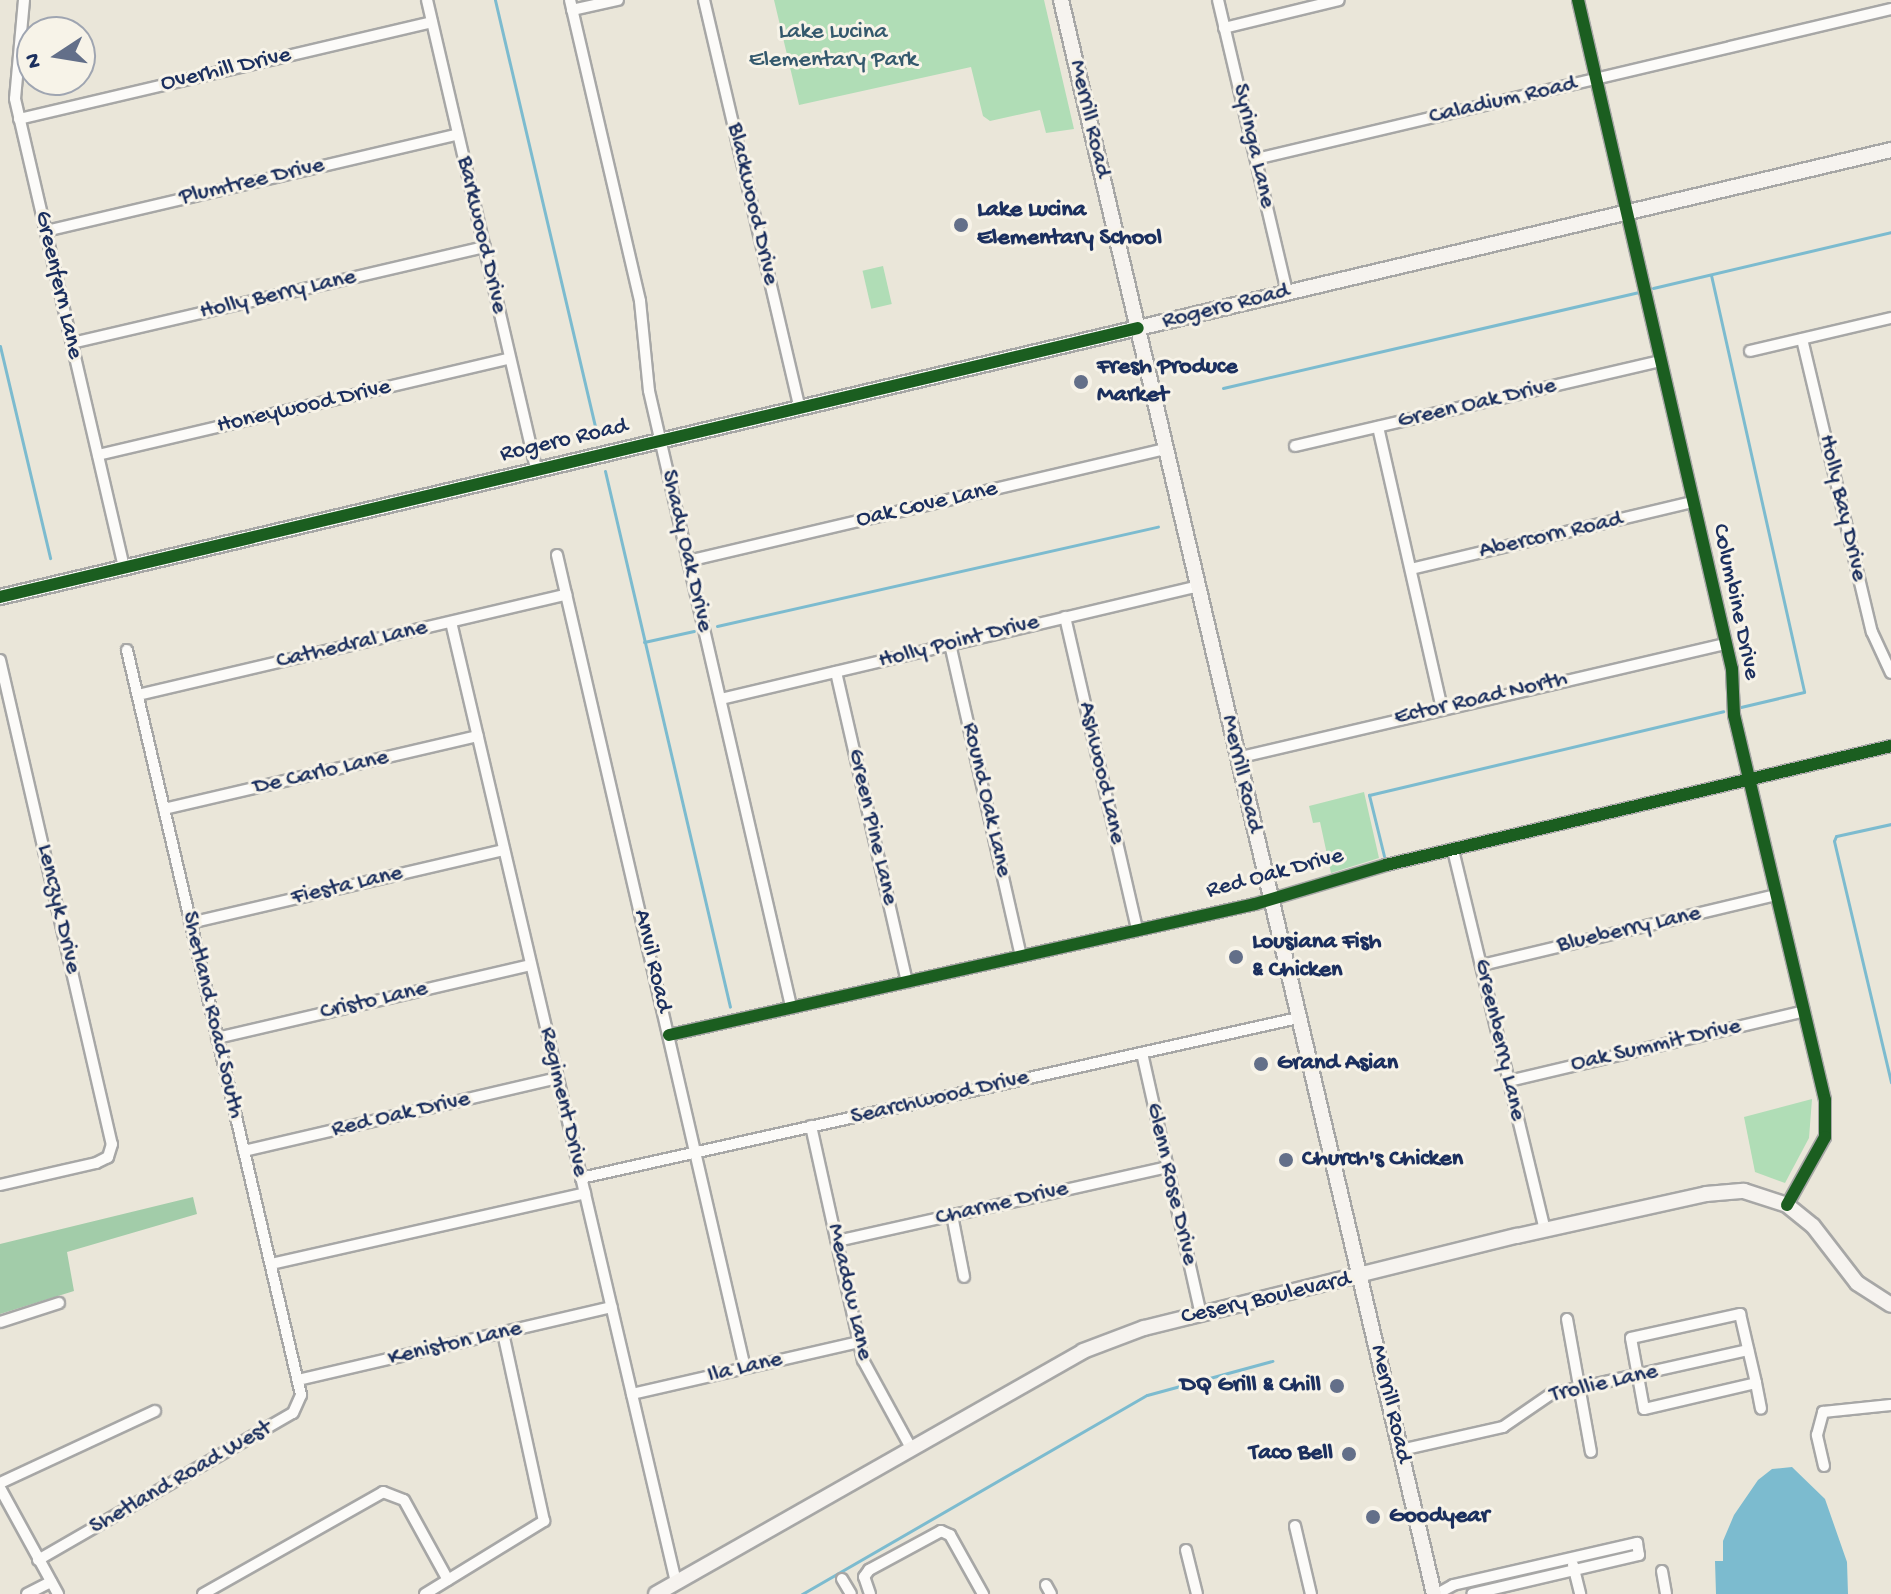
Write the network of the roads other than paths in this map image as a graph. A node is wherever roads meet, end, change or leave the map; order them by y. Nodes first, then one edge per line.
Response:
1 (24, 0) edge
2 (427, 0) edge
3 (618, 0) edge
4 (704, 0) edge
5 (1061, 0) edge
6 (1218, 0) edge
7 (1339, 0) edge
8 (1578, 0) edge
9 (571, 5) edge
10 (1891, 9) edge
11 (432, 22) junction
12 (1224, 28) junction
13 (1597, 79) junction
14 (19, 119) junction
15 (458, 134) junction
16 (1891, 150) edge
17 (1256, 159) junction
18 (1628, 212) junction
19 (46, 231) junction
20 (485, 247) junction
21 (1287, 292) junction
22 (1891, 318) edge
23 (1138, 328) junction
24 (1802, 339) junction
25 (72, 343) junction
26 (1750, 351) dead end
27 (510, 358) junction
28 (1659, 361) junction
29 (800, 408) junction
30 (1378, 427) junction
31 (660, 440) junction
32 (1295, 446) dead end
33 (1166, 449) junction
34 (98, 455) junction
35 (536, 469) junction
36 (1692, 502) junction
37 (557, 555) dead end
38 (688, 561) junction
39 (124, 568) junction
40 (1411, 569) junction
41 (1198, 586) junction
42 (566, 595) junction
43 (0, 597) edge
44 (1065, 617) junction
45 (451, 622) junction
46 (950, 644) junction
47 (1725, 644) junction
48 (127, 650) dead end
49 (0, 660) edge
50 (836, 672) junction
51 (1891, 673) edge
52 (138, 695) junction
53 (721, 699) junction
54 (1442, 709) junction
55 (478, 736) junction
56 (1891, 746) edge
57 (1237, 758) junction
58 (1749, 779) junction
59 (164, 809) junction
60 (504, 850) junction
61 (1453, 850) junction
62 (1776, 895) junction
63 (1271, 900) junction
64 (190, 923) junction
65 (1137, 930) junction
66 (1021, 956) junction
67 (530, 965) junction
68 (1482, 965) junction
69 (907, 982) junction
70 (791, 1006) junction
71 (1804, 1011) junction
72 (1298, 1018) junction
73 (669, 1035) junction
74 (217, 1038) junction
75 (1142, 1053) junction
76 (558, 1078) junction
77 (1509, 1081) junction
78 (811, 1126) junction
79 (244, 1151) junction
80 (696, 1152) junction
81 (1167, 1167) junction
82 (581, 1178) junction
83 (0, 1185) edge
84 (585, 1193) junction
85 (1787, 1205) junction
86 (952, 1215) junction
87 (1545, 1230) junction
88 (837, 1241) junction
89 (271, 1264) junction
90 (964, 1277) dead end
91 (1360, 1278) junction
92 (59, 1303) dead end
93 (1891, 1305) edge
94 (612, 1307) junction
95 (1201, 1314) junction
96 (1567, 1319) dead end
97 (0, 1322) edge
98 (503, 1333) junction
99 (859, 1342) junction
100 (1748, 1350) junction
101 (745, 1368) junction
102 (1638, 1375) junction
103 (298, 1380) junction
104 (1756, 1383) junction
105 (1579, 1388) junction
106 (632, 1394) junction
107 (1891, 1405) edge
108 (1761, 1409) dead end
109 (155, 1411) dead end
110 (911, 1448) junction
111 (1401, 1450) junction
112 (1591, 1452) dead end
113 (1824, 1466) dead end
114 (0, 1485) edge
115 (1295, 1526) dead end
116 (1186, 1550) dead end
117 (1571, 1557) junction
118 (38, 1560) junction
119 (1574, 1571) junction
120 (1662, 1571) dead end
121 (842, 1579) dead end
122 (448, 1580) junction
123 (51, 1582) junction
124 (676, 1582) junction
125 (27, 1594) edge
126 (58, 1594) edge
127 (203, 1594) edge
128 (425, 1594) edge
129 (656, 1594) edge
130 (851, 1594) edge
131 (870, 1594) edge
132 (983, 1594) edge
133 (1197, 1594) edge
134 (1311, 1594) edge
135 (1435, 1594) edge
136 (1472, 1594) edge
137 (1580, 1594) edge
138 (1666, 1594) edge

1 - 14 street, Greenfern Lane
2 - 11 street, Barkwood Drive
3 - 9 street
4 - 29 street, Blackwood Drive
5 - 23 main road, Merrill Road
6 - 12 street, Syringa Lane
7 - 12 street
8 - 13 street, Columbine Drive
9 - 31 street, Shady Oak Drive
10 - 13 street, Caladium Road
11 - 14 street, Overhill Drive
11 - 15 street, Barkwood Drive
12 - 17 street, Syringa Lane
13 - 17 street, Caladium Road
13 - 18 street, Columbine Drive
14 - 19 street, Greenfern Lane
15 - 19 street, Plumtree Drive
15 - 20 street, Barkwood Drive
16 - 18 main road, Rogero Road
17 - 21 street, Syringa Lane
18 - 21 main road, Rogero Road
18 - 28 street, Columbine Drive
19 - 25 street, Greenfern Lane
20 - 25 street, Holly Berry Lane
20 - 27 street, Barkwood Drive
21 - 23 main road, Rogero Road
22 - 24 street
23 - 29 street, Rogero Road
23 - 33 main road, Merrill Road
24 - 26 street
24 - 51 street, Holly Bay Drive
25 - 34 street, Greenfern Lane
27 - 34 street, Honeywood Drive
27 - 35 street, Barkwood Drive
28 - 30 street, Green Oak Drive
28 - 36 street, Columbine Drive
29 - 31 street, Rogero Road
30 - 32 street, Green Oak Drive
30 - 40 street
31 - 35 street, Rogero Road
31 - 38 street, Shady Oak Drive
33 - 38 street, Oak Cove Lane
33 - 41 main road, Merrill Road
34 - 39 street, Greenfern Lane
35 - 39 street, Rogero Road
36 - 40 street, Abercorn Road
36 - 47 street, Columbine Drive
37 - 42 street, Anvil Road
38 - 53 street, Shady Oak Drive
39 - 43 street, Rogero Road
40 - 54 street
41 - 44 street, Holly Point Drive
41 - 57 main road, Merrill Road
42 - 45 street, Cathedral Lane
42 - 73 street, Anvil Road
44 - 46 street, Holly Point Drive
44 - 65 street, Ashwood Lane
45 - 52 street, Cathedral Lane
45 - 55 street, Regiment Drive
46 - 50 street, Holly Point Drive
46 - 66 street, Round Oak Lane
47 - 54 street, Ector Road North
47 - 58 street, Columbine Drive
48 - 52 street, Shetland Road South
49 - 83 street, Lenczyk Drive
50 - 53 street, Holly Point Drive
50 - 69 street, Green Pine Lane
52 - 59 street, Shetland Road South
53 - 70 street, Shady Oak Drive
54 - 57 street, Ector Road North
55 - 59 street, De Carlo Lane
55 - 60 street, Regiment Drive
56 - 58 street, Red Oak Drive
57 - 63 main road, Merrill Road
58 - 61 street, Red Oak Drive
58 - 62 street, Columbine Drive
59 - 64 street, Shetland Road South
60 - 64 street, Fiesta Lane
60 - 67 street, Regiment Drive
61 - 63 street, Red Oak Drive
61 - 68 street, Greenberry Lane
62 - 68 street, Blueberry Lane
62 - 71 street, Columbine Drive
63 - 65 street, Red Oak Drive
63 - 72 main road, Merrill Road
64 - 74 street, Shetland Road South
65 - 66 street, Red Oak Drive
66 - 69 street, Red Oak Drive
67 - 74 street, Cristo Lane
67 - 76 street, Regiment Drive
68 - 77 street, Greenberry Lane
69 - 70 street, Red Oak Drive
70 - 73 street, Red Oak Drive
71 - 77 street, Oak Summit Drive
71 - 85 street, Columbine Drive
72 - 75 street, Searchwood Drive
72 - 91 main road, Merrill Road
73 - 80 street, Anvil Road
74 - 79 street, Shetland Road South
75 - 78 street, Searchwood Drive
75 - 81 street, Glenn Rose Drive
76 - 79 street, Red Oak Drive
76 - 82 street, Regiment Drive
77 - 87 street, Greenberry Lane
78 - 80 street, Searchwood Drive
78 - 88 street, Meadow Lane
79 - 89 street, Shetland Road South
80 - 82 street, Searchwood Drive
80 - 101 street, Anvil Road
81 - 86 street, Charme Drive
81 - 95 street, Glenn Rose Drive
82 - 84 street, Regiment Drive
84 - 89 street
84 - 94 street, Regiment Drive
85 - 87 main road, Cesery Boulevard
85 - 93 main road, Cesery Boulevard
86 - 88 street, Charme Drive
86 - 90 street
87 - 91 main road, Cesery Boulevard
88 - 99 street, Meadow Lane
89 - 103 street, Shetland Road South
91 - 95 main road, Cesery Boulevard
91 - 111 main road, Merrill Road
92 - 97 street
94 - 98 street, Keniston Lane
94 - 106 street, Regiment Drive
95 - 110 main road, Cesery Boulevard
96 - 105 street
98 - 103 street, Keniston Lane
98 - 122 street
99 - 101 street, Ila Lane
99 - 110 street, Meadow Lane
100 - 102 street, Trollie Lane
100 - 102 street
100 - 104 street
101 - 106 street, Ila Lane
102 - 104 street
102 - 105 street, Trollie Lane
103 - 118 street, Shetland Road West
104 - 108 street
105 - 111 street, Trollie Lane
105 - 112 street
106 - 124 street, Regiment Drive
107 - 113 street
109 - 114 street
110 - 124 main road, Cesery Boulevard
111 - 135 main road, Merrill Road
114 - 118 street
115 - 134 street
116 - 133 street
117 - 119 street
117 - 119 street
117 - 135 street
118 - 123 street
119 - 136 street
119 - 137 street
120 - 138 street
121 - 130 street
122 - 127 street
122 - 128 street
123 - 125 street
123 - 126 street
124 - 129 main road, Cesery Boulevard
131 - 132 street

